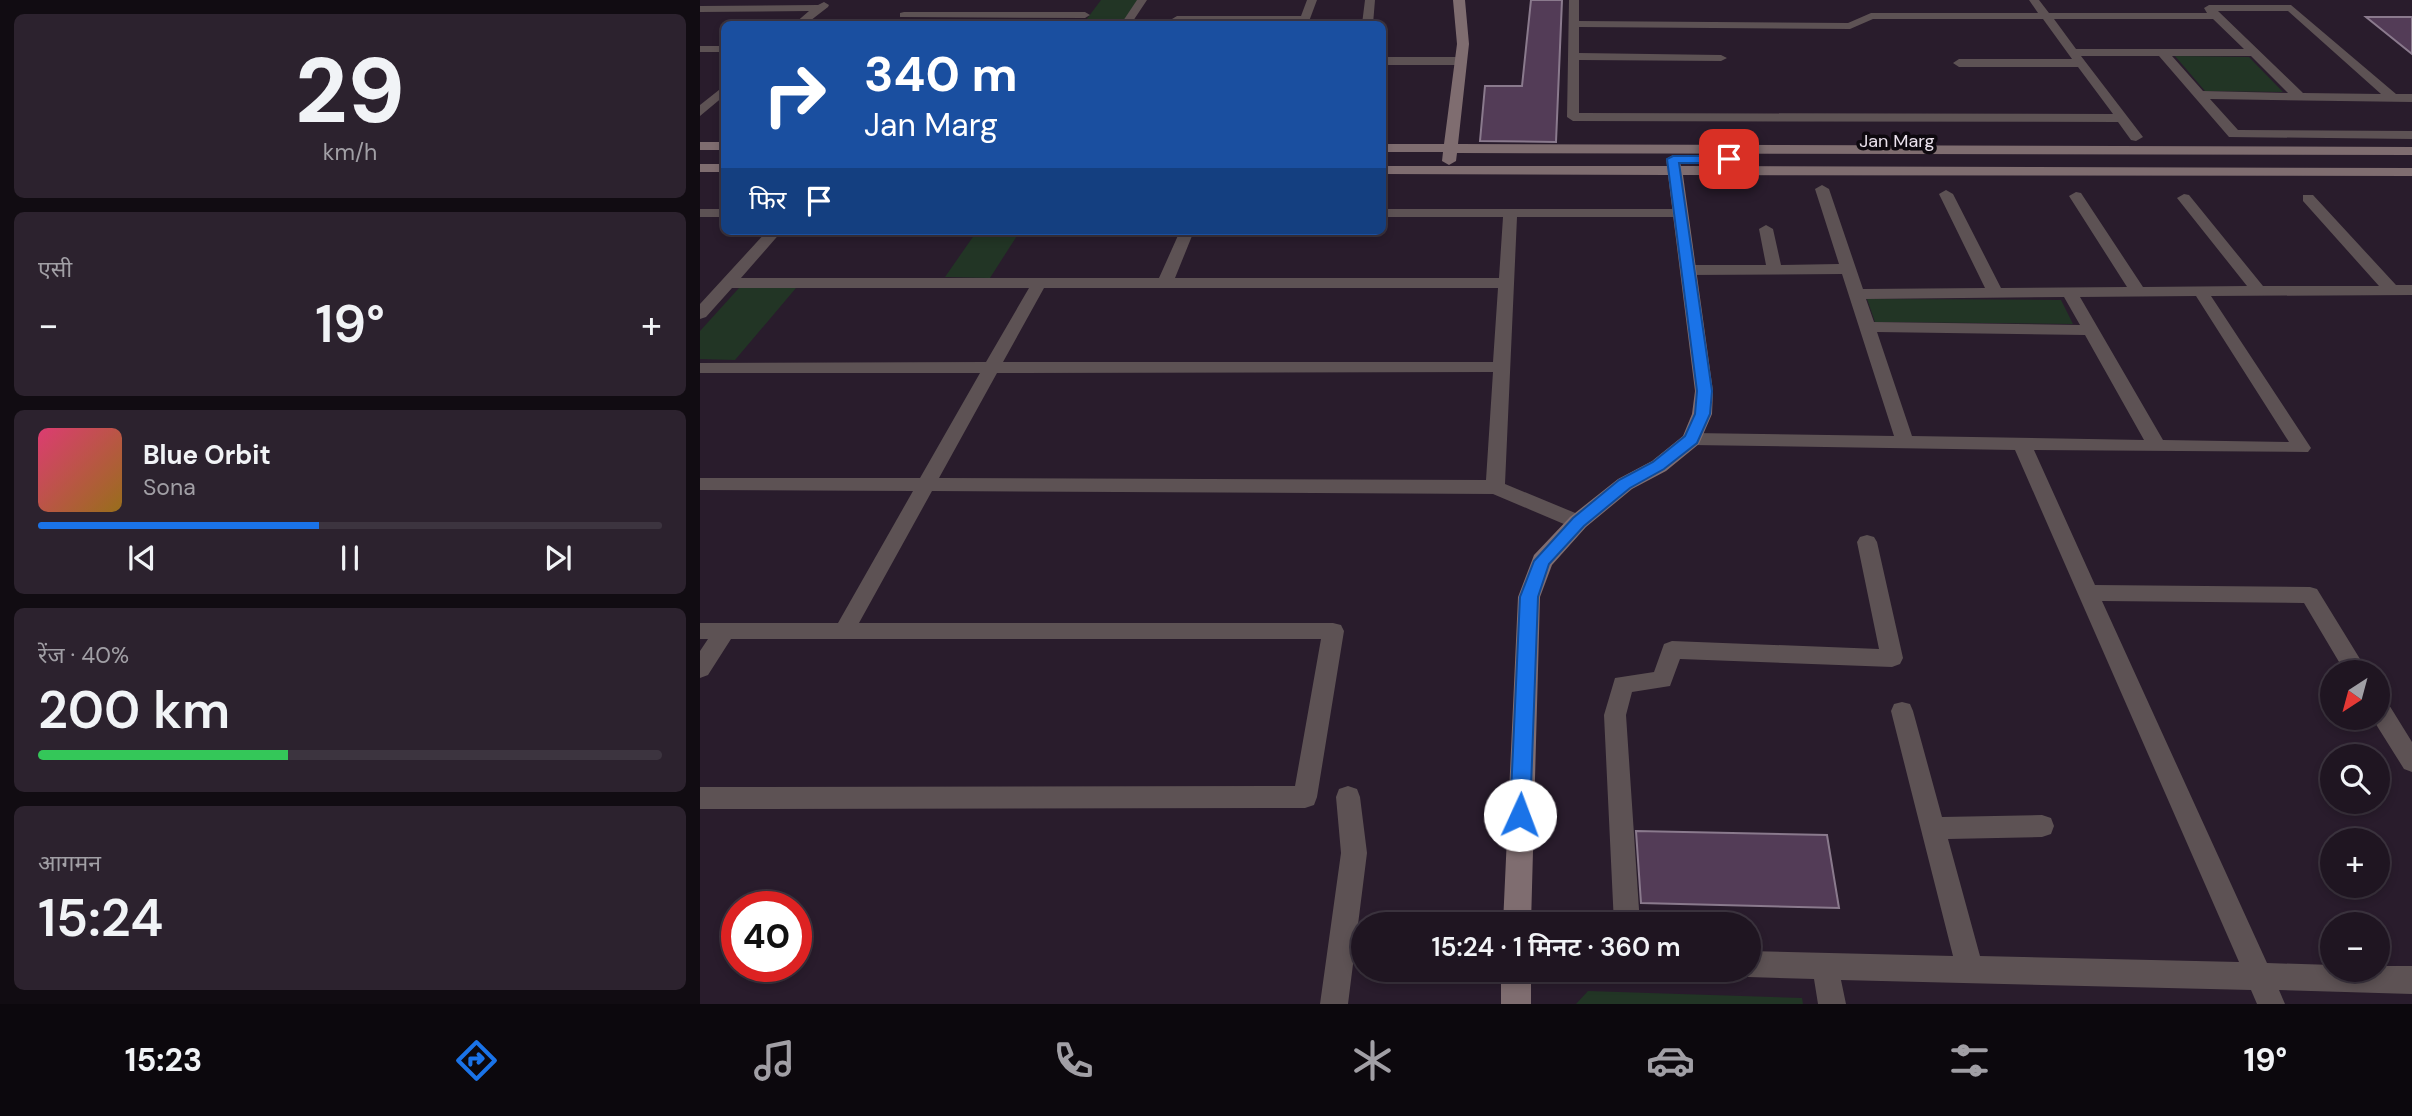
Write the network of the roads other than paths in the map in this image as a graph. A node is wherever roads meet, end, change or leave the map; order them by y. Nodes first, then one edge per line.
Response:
1 (830, 0) edge
2 (1142, 0) edge
3 (1312, 0) edge
4 (1370, 0) edge
5 (1460, 0) edge
6 (1574, 0) edge
7 (2034, 0) edge
8 (820, 8) junction
9 (2209, 8) edge
10 (700, 9) edge
11 (904, 15) dead end
12 (1085, 16) edge
13 (2046, 16) junction
14 (1178, 18) edge
15 (804, 21) edge
16 (1128, 21) edge
17 (1272, 21) edge
18 (1303, 21) edge
19 (1368, 21) edge
20 (1574, 24) junction
21 (700, 49) edge
22 (721, 49) edge
23 (2073, 52) junction
24 (2163, 53) junction
25 (2254, 53) junction
26 (1574, 56) junction
27 (1721, 58) dead end
28 (1386, 61) edge
29 (1461, 61) junction
30 (1959, 62) dead end
31 (2081, 63) junction
32 (720, 94) edge
33 (2200, 95) junction
34 (2299, 96) junction
35 (700, 97) edge
36 (2392, 97) junction
37 (2412, 98) edge
38 (700, 112) edge
39 (2122, 118) junction
40 (2412, 135) edge
41 (2136, 137) dead end
42 (700, 146) edge
43 (721, 146) edge
44 (1386, 149) edge
45 (2412, 151) edge
46 (700, 157) edge
47 (721, 157) edge
48 (1386, 158) edge
49 (1450, 159) junction
50 (2412, 162) edge
51 (1674, 165) junction
52 (700, 168) edge
53 (721, 168) edge
54 (1386, 169) edge
55 (2412, 172) edge
56 (1822, 189) dead end
57 (1946, 194) dead end
58 (2076, 196) dead end
59 (2183, 198) dead end
60 (2308, 198) dead end
61 (700, 213) edge
62 (721, 213) edge
63 (1386, 213) edge
64 (1510, 213) junction
65 (1680, 213) junction
66 (1766, 229) dead end
67 (771, 235) edge
68 (1184, 235) edge
69 (1848, 269) junction
70 (1688, 270) junction
71 (1775, 270) junction
72 (727, 283) junction
73 (1039, 283) junction
74 (1165, 283) junction
75 (1507, 283) junction
76 (2392, 290) junction
77 (2412, 290) edge
78 (2200, 291) junction
79 (2259, 291) junction
80 (2069, 292) junction
81 (2138, 292) junction
82 (1996, 293) junction
83 (1856, 294) junction
84 (700, 314) edge
85 (1867, 327) junction
86 (2090, 330) junction
87 (1503, 367) junction
88 (700, 368) edge
89 (992, 368) junction
90 (1692, 439) junction
91 (1905, 442) junction
92 (2022, 444) junction
93 (2157, 446) junction
94 (700, 484) edge
95 (926, 484) junction
96 (1495, 487) junction
97 (1578, 522) junction
98 (1867, 542) dead end
99 (2088, 593) junction
100 (700, 631) edge
101 (725, 631) junction
102 (844, 631) junction
103 (2350, 660) edge
104 (700, 669) edge
105 (1902, 711) dead end
106 (2390, 726) edge
107 (2412, 762) edge
108 (1348, 797) dead end
109 (700, 798) edge
110 (2042, 826) dead end
111 (1933, 828) junction
112 (1517, 912) edge
113 (1626, 912) edge
114 (1761, 964) edge
115 (1825, 966) junction
116 (1970, 969) junction
117 (2258, 976) junction
118 (2412, 979) edge
119 (1516, 982) edge
120 (1334, 1004) edge
121 (1516, 1004) edge
122 (1832, 1004) edge
123 (2270, 1004) edge

1 - 8 street
2 - 16 street
3 - 18 street
4 - 19 street
5 - 29 street
6 - 20 street
7 - 13 street
8 - 10 street
8 - 15 street
9 - 13 street
9 - 25 street
9 - 36 street
11 - 12 street
13 - 20 street
13 - 23 street
14 - 17 street
20 - 26 street
21 - 22 street
23 - 24 street
23 - 31 street
24 - 25 street
24 - 33 street
25 - 34 street
26 - 27 street
26 - 39 street
28 - 29 street
29 - 49 street
30 - 31 street
31 - 39 street
32 - 35 street
32 - 38 street
33 - 34 street
33 - 40 street
34 - 36 street
36 - 37 street
39 - 41 street
42 - 43 street
44 - 49 street
45 - 49 street
46 - 47 street
48 - 49 street, Jan Marg
49 - 51 street, Jan Marg
49 - 54 street, Jan Marg
50 - 51 street, Jan Marg
51 - 55 street, Jan Marg
51 - 65 street
52 - 53 street
56 - 69 street
57 - 82 street
58 - 81 street
59 - 79 street
60 - 76 street
61 - 62 street
63 - 64 street
64 - 65 street
64 - 75 street
65 - 70 street
66 - 71 street
67 - 72 street
68 - 74 street
69 - 71 street
69 - 83 street
70 - 71 street
70 - 90 street
72 - 73 street
72 - 84 street
73 - 74 street
73 - 89 street
74 - 75 street
75 - 87 street
76 - 77 street
76 - 79 street
78 - 79 street
78 - 81 street
78 - 93 street
80 - 81 street
80 - 82 street
80 - 86 street
82 - 83 street
83 - 85 street
85 - 86 street
85 - 91 street
86 - 93 street
87 - 89 street
87 - 96 street
88 - 89 street
89 - 95 street
90 - 91 street
90 - 97 street
91 - 92 street
92 - 93 street
92 - 99 street
94 - 95 street
95 - 96 street
95 - 102 street
96 - 97 street
97 - 112 street
98 - 113 street
99 - 103 street
99 - 117 street
100 - 101 street
101 - 102 street
101 - 104 street
102 - 109 street
105 - 111 street
106 - 107 street
108 - 120 street
110 - 111 street
111 - 116 street
114 - 115 street
115 - 116 street
115 - 122 street
116 - 117 street
117 - 118 street
117 - 123 street
119 - 121 street

